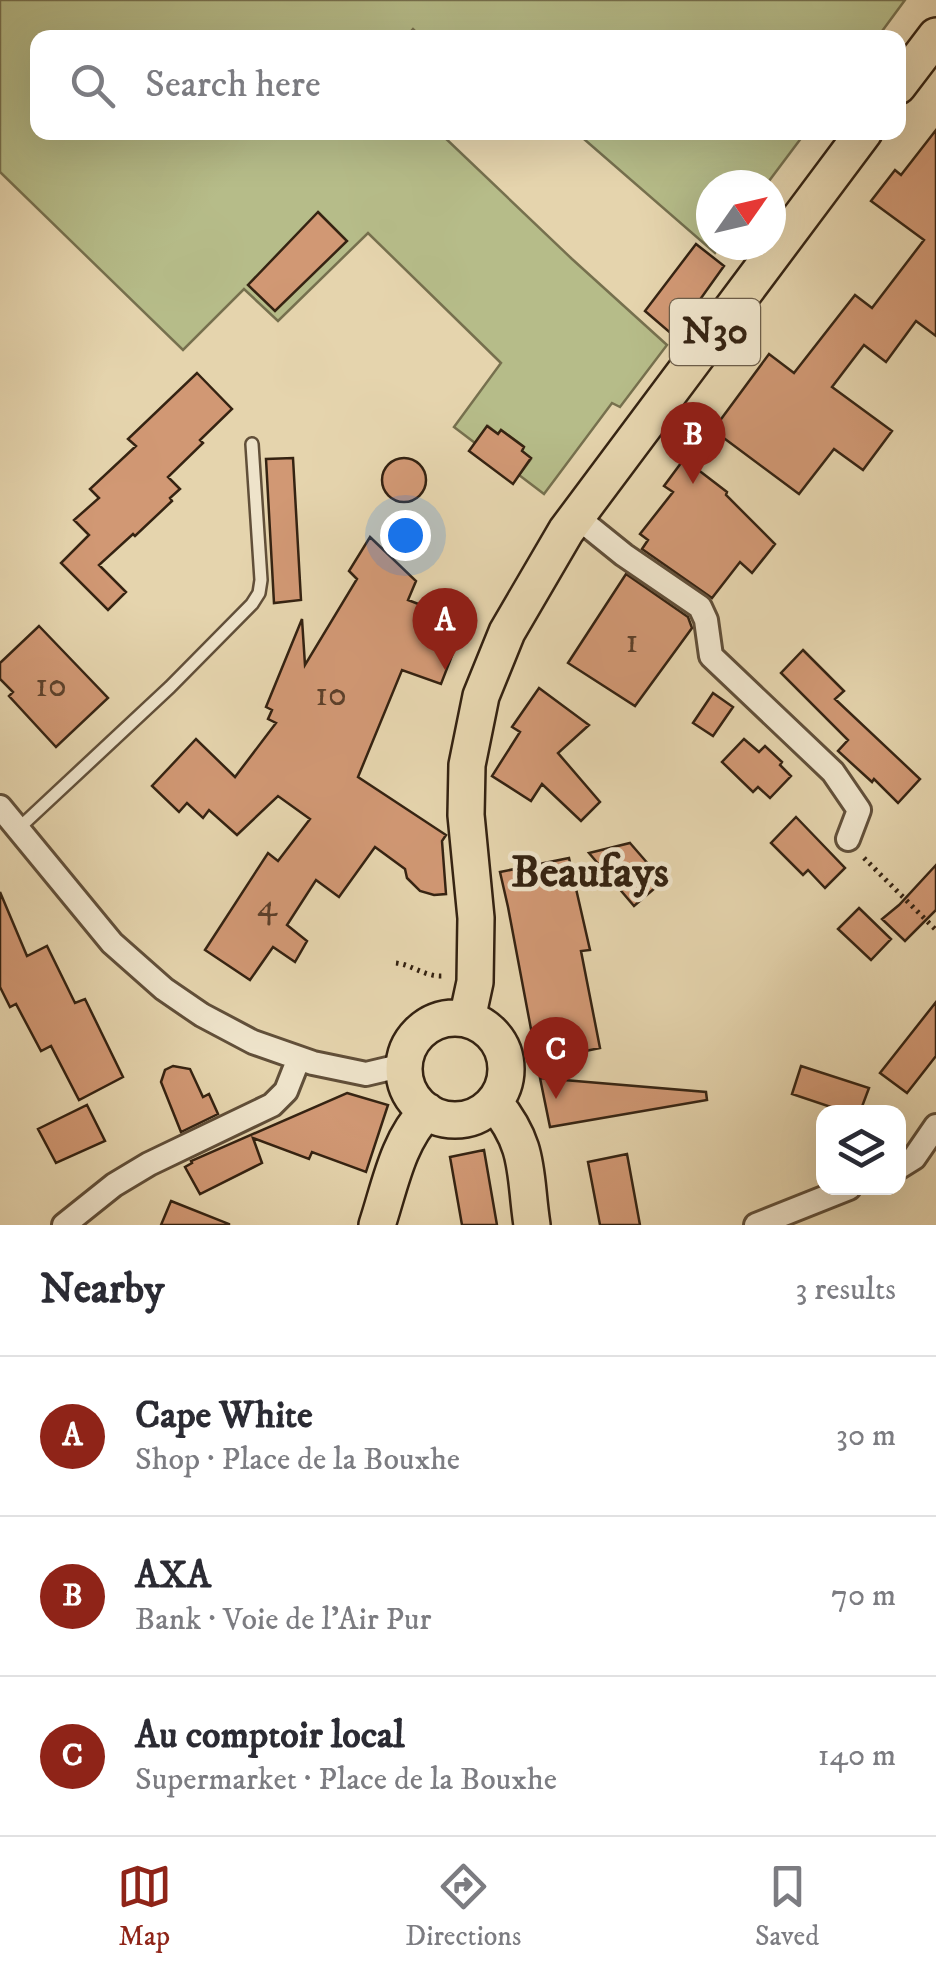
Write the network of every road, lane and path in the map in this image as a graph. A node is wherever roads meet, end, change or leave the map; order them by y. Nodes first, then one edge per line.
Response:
1 (936, 36) edge
2 (906, 75) edge
3 (858, 140) edge
4 (252, 444) dead end
5 (571, 524) junction
6 (0, 807) edge
7 (18, 829) junction
8 (848, 839) joint
9 (936, 930) edge
10 (396, 962) dead end
11 (476, 982) junction
12 (467, 1019) junction
13 (298, 1058) junction
14 (404, 1065) junction
15 (494, 1102) junction
16 (426, 1112) junction
17 (936, 1126) edge
18 (906, 1162) edge
19 (831, 1195) edge
20 (64, 1225) edge
21 (377, 1225) edge
22 (532, 1225) edge
23 (756, 1225) edge

1 - 2 main road
3 - 5 main road, N30
4 - 7 lane
5 - 8 street
5 - 11 main road, N30
6 - 7 street
7 - 13 street
8 - 9 path
10 - 11 path
11 - 12 main road, N30
12 - 14 main road
12 - 15 main road
13 - 14 street
13 - 20 street
14 - 16 main road
15 - 16 main road
15 - 22 main road
16 - 21 main road
17 - 18 street
19 - 23 street

